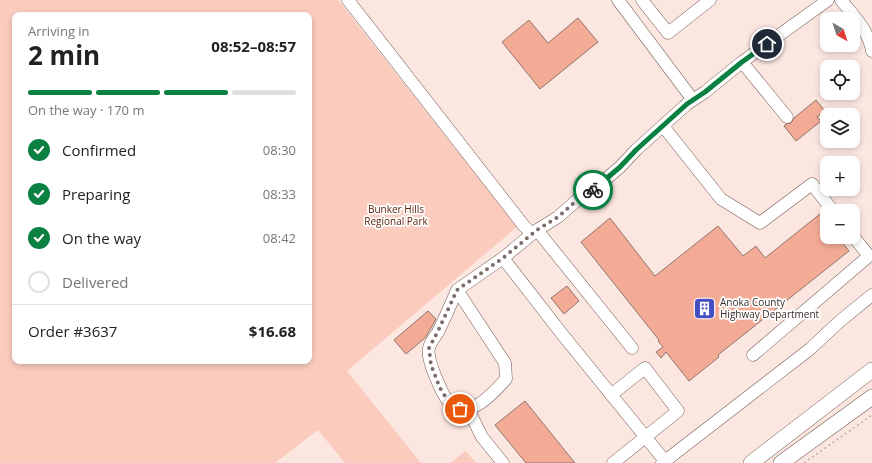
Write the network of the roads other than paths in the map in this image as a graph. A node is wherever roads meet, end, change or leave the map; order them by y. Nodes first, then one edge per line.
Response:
1 (348, 0) edge
2 (618, 0) edge
3 (642, 0) edge
4 (710, 0) edge
5 (828, 0) edge
6 (841, 0) edge
7 (872, 51) edge
8 (742, 62) junction
9 (693, 100) junction
10 (787, 117) dead end
11 (663, 126) junction
12 (828, 204) edge
13 (535, 232) junction
14 (859, 244) edge
15 (503, 258) junction
16 (457, 290) junction
17 (872, 295) edge
18 (632, 348) dead end
19 (753, 355) dead end
20 (872, 370) edge
21 (611, 395) junction
22 (872, 397) edge
23 (468, 409) junction
24 (646, 437) junction
25 (665, 462) edge
26 (503, 463) edge
27 (613, 463) edge
28 (751, 463) edge
29 (781, 463) edge

1 - 13 lane
2 - 9 lane
3 - 4 lane
5 - 8 lane
6 - 7 lane
8 - 9 lane
8 - 10 lane
9 - 11 lane
11 - 12 lane
11 - 13 lane
13 - 15 lane
13 - 18 lane
14 - 19 lane
15 - 16 lane
15 - 21 lane
16 - 23 lane
16 - 23 lane
17 - 25 lane
20 - 28 main road
21 - 24 lane
21 - 24 lane
22 - 29 main road
23 - 26 lane
24 - 25 lane
24 - 27 lane

